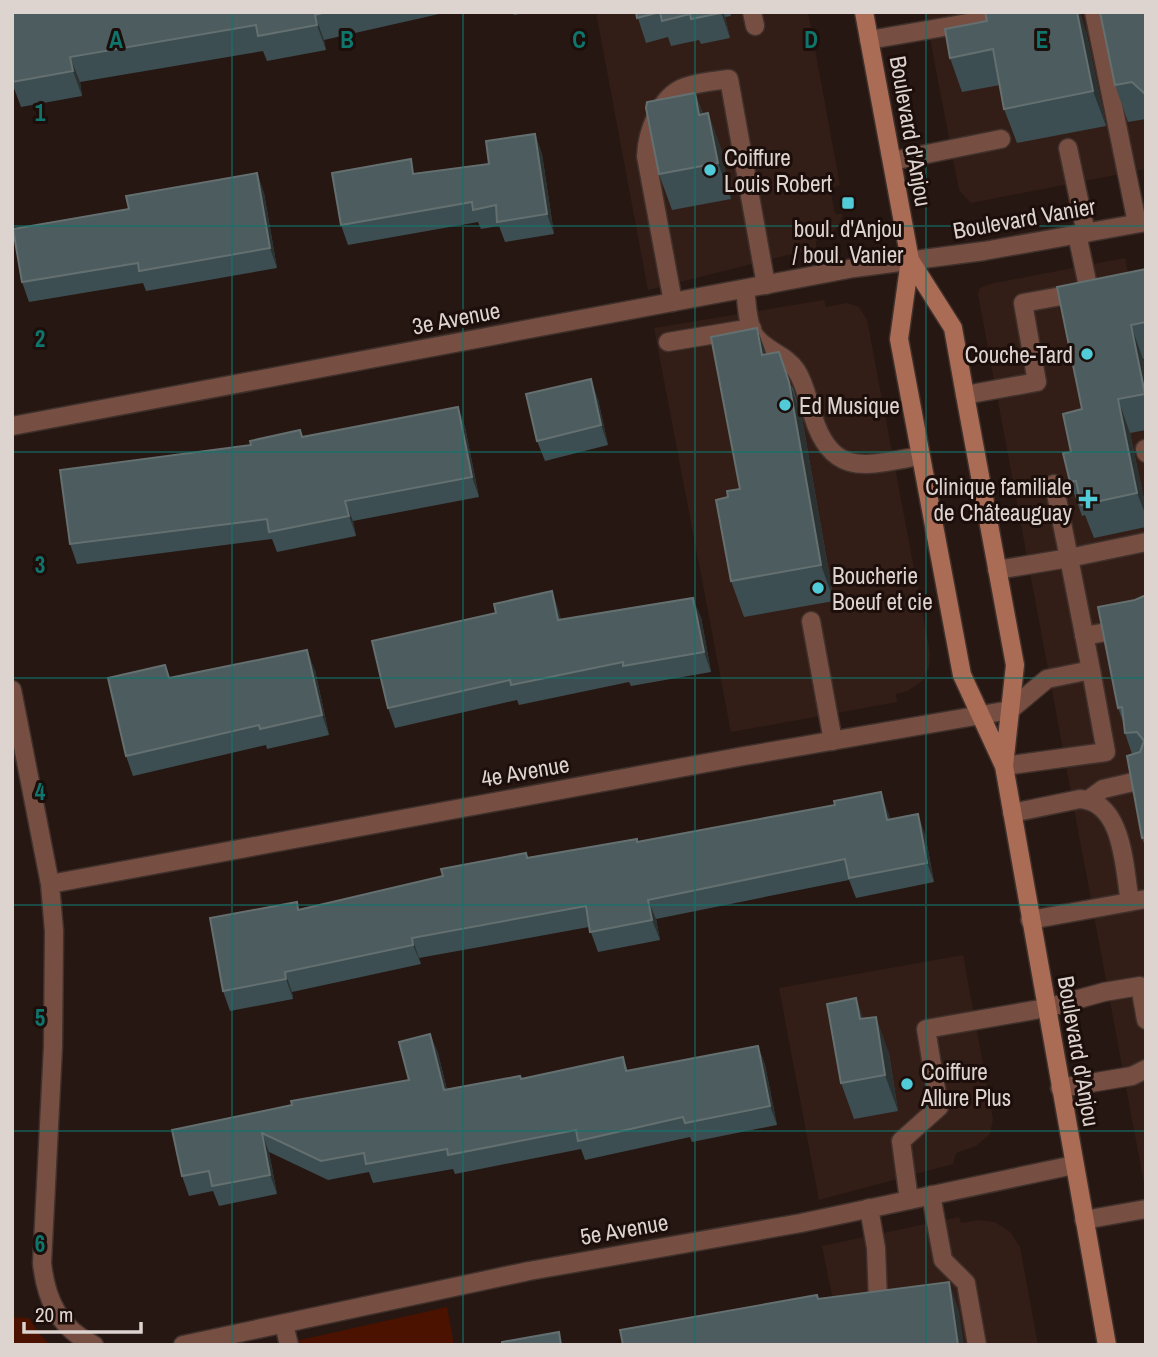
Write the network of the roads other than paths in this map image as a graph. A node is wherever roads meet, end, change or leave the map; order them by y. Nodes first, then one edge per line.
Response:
1 (864, 12) edge
2 (1094, 12) edge
3 (979, 21) edge
4 (869, 40) junction
5 (1001, 139) edge
6 (1069, 148) dead end
7 (892, 161) junction
8 (1142, 222) edge
9 (1082, 233) junction
10 (910, 260) junction
11 (766, 285) junction
12 (745, 289) junction
13 (673, 303) junction
14 (752, 328) junction
15 (668, 342) dead end
16 (965, 395) junction
17 (12, 426) edge
18 (920, 456) junction
19 (1054, 484) dead end
20 (1146, 542) edge
21 (1069, 558) junction
22 (997, 570) junction
23 (811, 621) dead end
24 (1146, 625) edge
25 (1084, 636) junction
26 (1091, 670) junction
27 (12, 690) edge
28 (1010, 710) junction
29 (981, 715) junction
30 (833, 741) junction
31 (1004, 766) junction
32 (1146, 779) edge
33 (1088, 800) junction
34 (1012, 813) junction
35 (50, 884) junction
36 (1138, 900) edge
37 (1030, 920) junction
38 (1143, 984) edge
39 (1046, 1008) junction
40 (1146, 1020) edge
41 (1146, 1069) edge
42 (1060, 1088) junction
43 (1074, 1165) junction
44 (931, 1195) junction
45 (909, 1200) junction
46 (869, 1209) junction
47 (1146, 1209) edge
48 (1084, 1220) junction
49 (878, 1300) edge
50 (284, 1324) junction
51 (94, 1345) edge
52 (183, 1345) edge
53 (289, 1345) edge
54 (977, 1345) edge
55 (1107, 1345) edge

1 - 4 street, Boulevard d'Anjou
2 - 8 street
3 - 4 street
4 - 7 street, Boulevard d'Anjou
5 - 7 street
6 - 9 street
7 - 10 street, Boulevard d'Anjou
8 - 9 street, Boulevard Vanier
9 - 10 street, Boulevard Vanier
9 - 16 street
10 - 11 street, 3e Avenue
10 - 16 street, Boulevard d'Anjou
10 - 18 street, Boulevard d'Anjou
11 - 12 street, 3e Avenue
11 - 13 street
12 - 13 street, 3e Avenue
12 - 14 street
13 - 17 street, 3e Avenue
14 - 15 street
14 - 18 street
16 - 22 street, Boulevard d'Anjou
18 - 29 street, Boulevard d'Anjou
19 - 21 street
20 - 21 street
21 - 22 street
21 - 25 street
22 - 28 street, Boulevard d'Anjou
23 - 30 street
24 - 25 street
25 - 26 street
26 - 28 street
26 - 31 street
27 - 35 street
28 - 29 street, 4e Avenue
28 - 31 street, Boulevard d'Anjou
29 - 30 street, 4e Avenue
29 - 31 street, Boulevard d'Anjou
30 - 35 street, 4e Avenue
31 - 34 street, Boulevard d'Anjou
32 - 33 street
33 - 34 street
33 - 36 street
34 - 37 street, Boulevard d'Anjou
35 - 51 street
36 - 37 street
37 - 39 street, Boulevard d'Anjou
38 - 39 street
38 - 40 street
39 - 42 street, Boulevard d'Anjou
39 - 45 street
41 - 42 street
42 - 43 street, Boulevard d'Anjou
43 - 44 street, 5e Avenue
43 - 48 street, Boulevard d'Anjou
44 - 45 street, 5e Avenue
44 - 54 street
45 - 46 street, 5e Avenue
46 - 49 street
46 - 50 street, 5e Avenue
47 - 48 street
48 - 55 street, Boulevard d'Anjou
50 - 52 street, 5e Avenue
50 - 53 street

